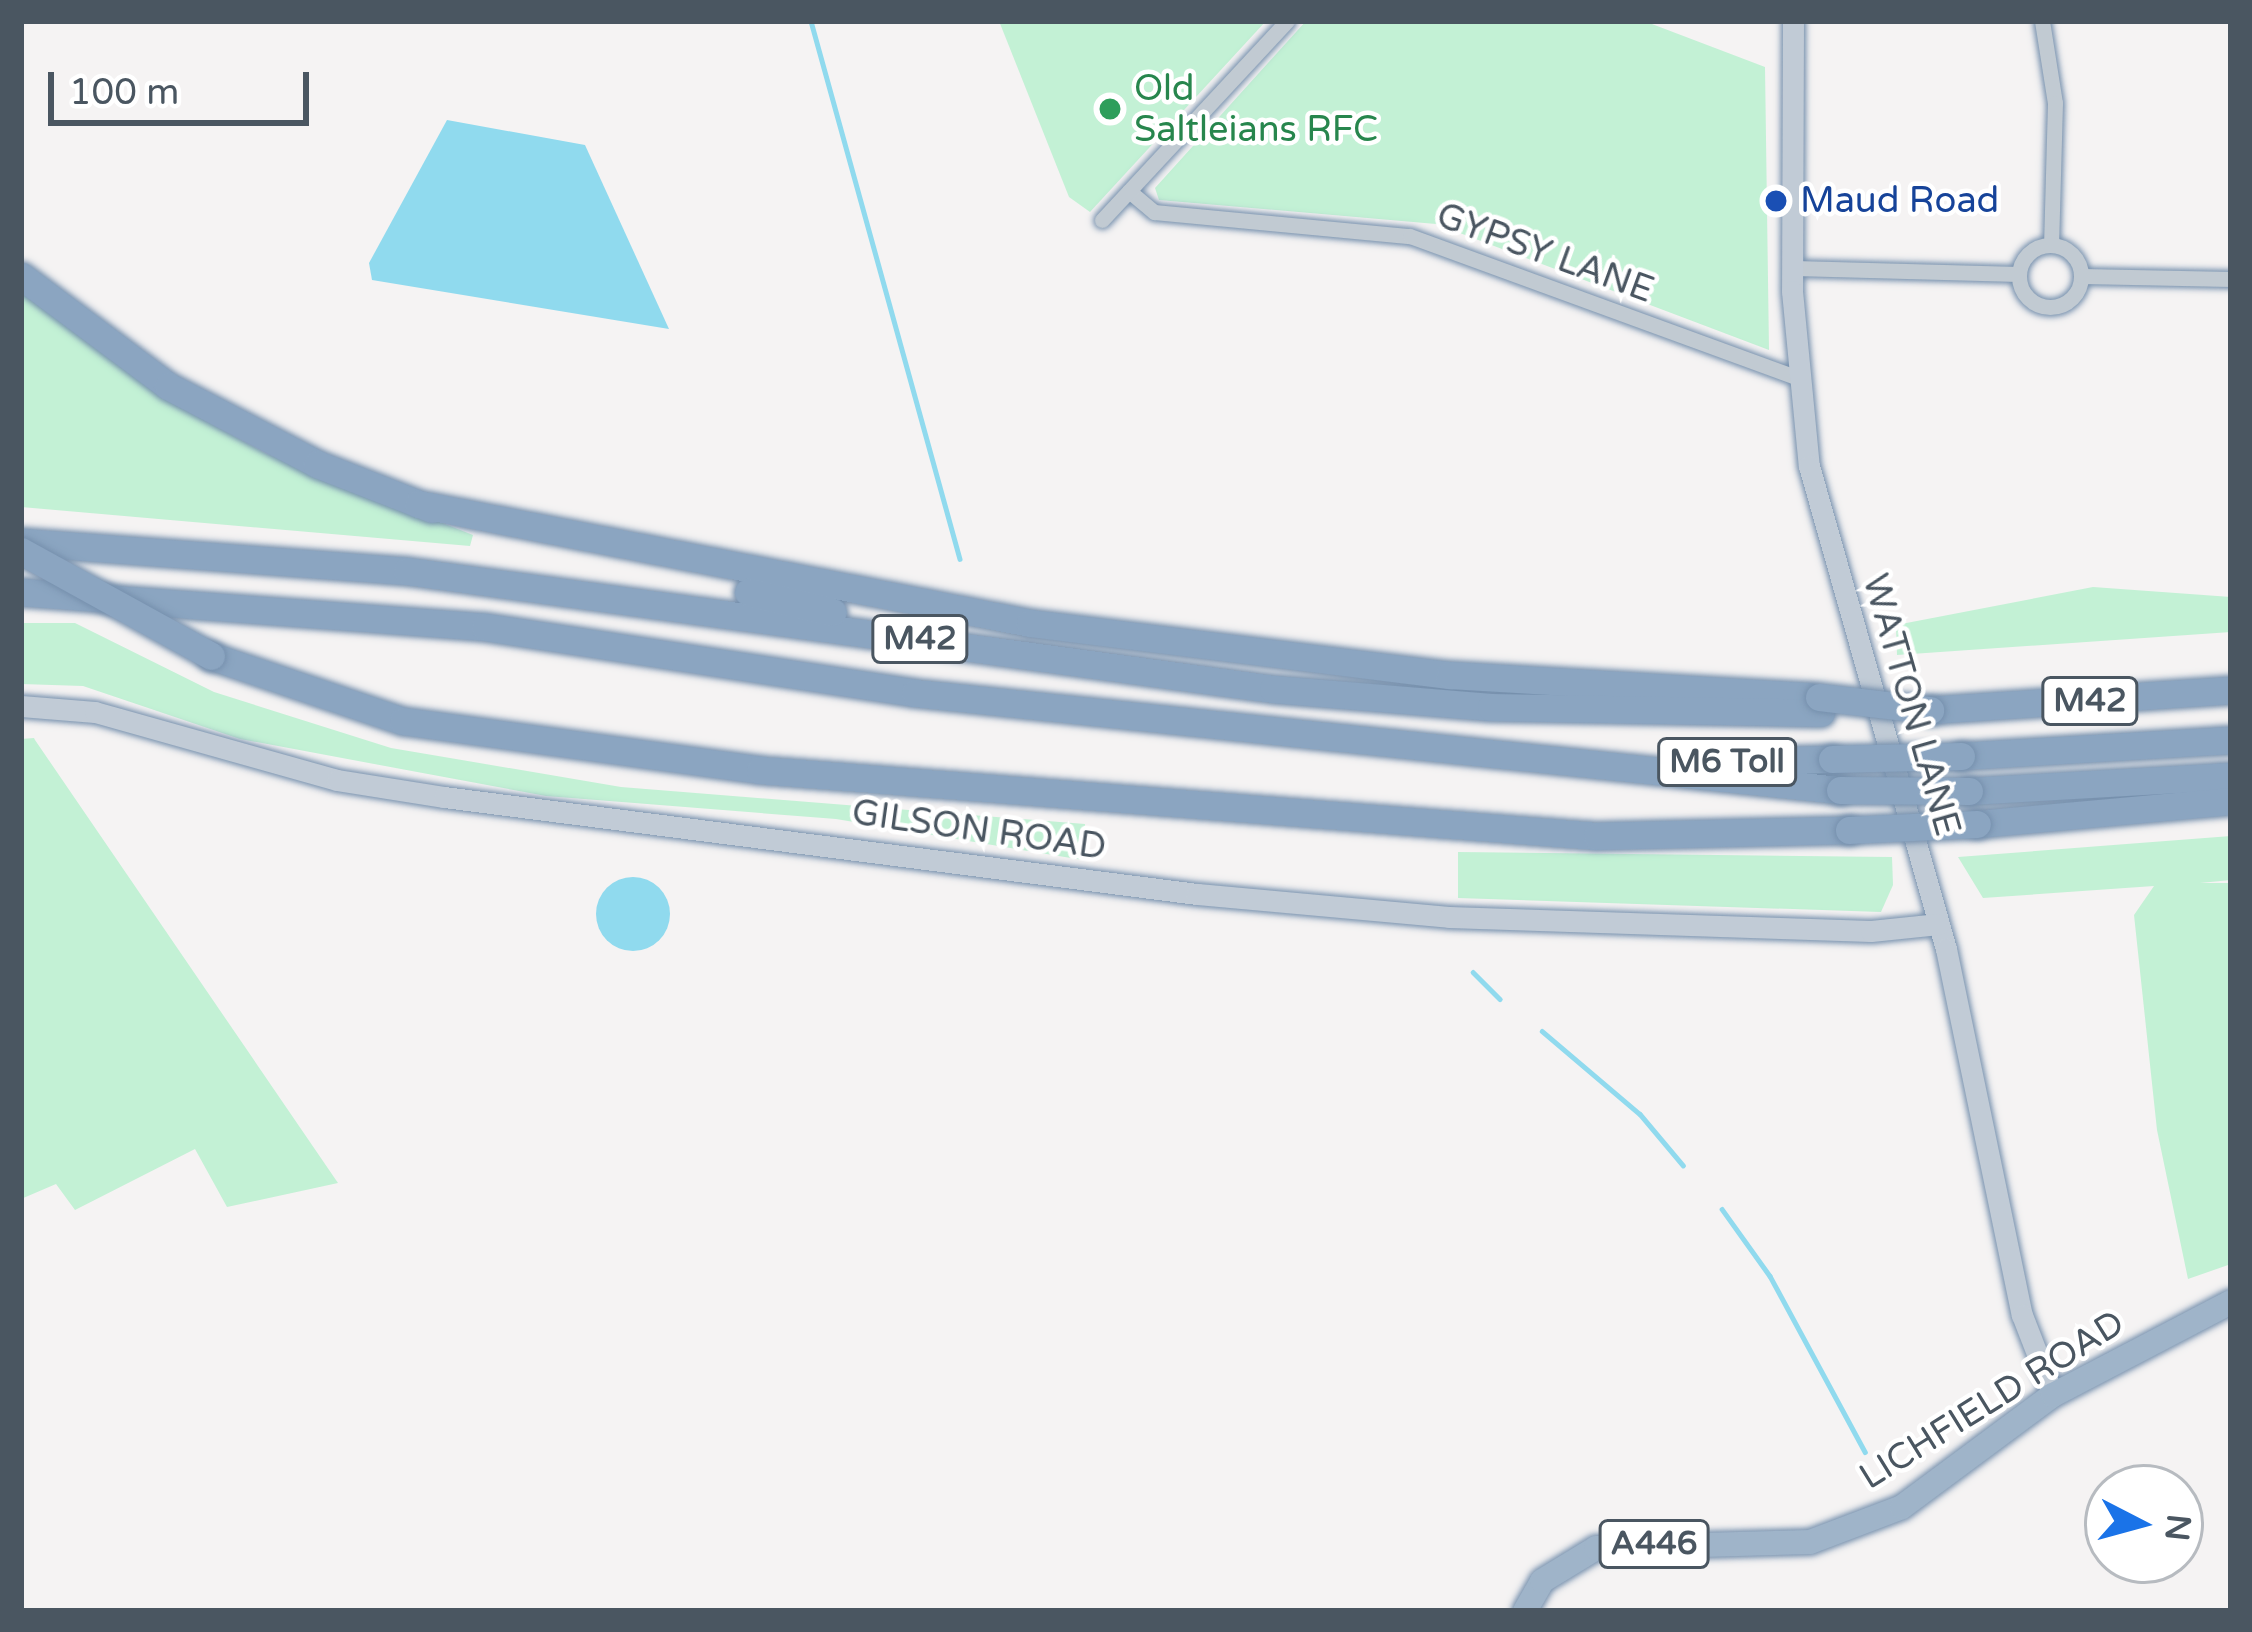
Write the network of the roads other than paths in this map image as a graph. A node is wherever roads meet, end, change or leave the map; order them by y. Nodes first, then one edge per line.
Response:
1 (1287, 21) edge
2 (1793, 21) edge
3 (2042, 21) edge
4 (1130, 191) junction
5 (1102, 220) dead end
6 (2051, 244) junction
7 (1794, 268) junction
8 (2019, 274) junction
9 (21, 276) edge
10 (2082, 276) junction
11 (2231, 279) edge
12 (1796, 376) junction
13 (418, 504) junction
14 (21, 542) edge
15 (21, 551) edge
16 (21, 592) edge
17 (981, 647) junction
18 (2231, 690) edge
19 (1820, 705) junction
20 (21, 706) edge
21 (2231, 740) edge
22 (1622, 764) junction
23 (2231, 776) edge
24 (2231, 801) edge
25 (1939, 924) junction
26 (2231, 1302) edge
27 (2053, 1395) junction
28 (1525, 1611) edge

1 - 4 street
2 - 7 main road, WATTON LANE
3 - 6 street
4 - 5 street
4 - 12 street, GYPSY LANE
6 - 8 street
6 - 10 street
7 - 8 street
7 - 12 main road, WATTON LANE
8 - 10 street
9 - 13 highway
10 - 11 street
12 - 25 main road, WATTON LANE
13 - 17 highway
13 - 19 highway, M42
14 - 17 highway, M42
15 - 24 highway, bridge
16 - 22 highway, M42
17 - 19 highway, M42
18 - 19 highway, M42, bridge
20 - 25 main road, GILSON ROAD
21 - 22 highway, M6 Toll, bridge
22 - 23 highway, M42, bridge
25 - 27 main road, WATTON LANE
26 - 27 highway, LICHFIELD ROAD / A446
27 - 28 highway, LICHFIELD ROAD / A446

